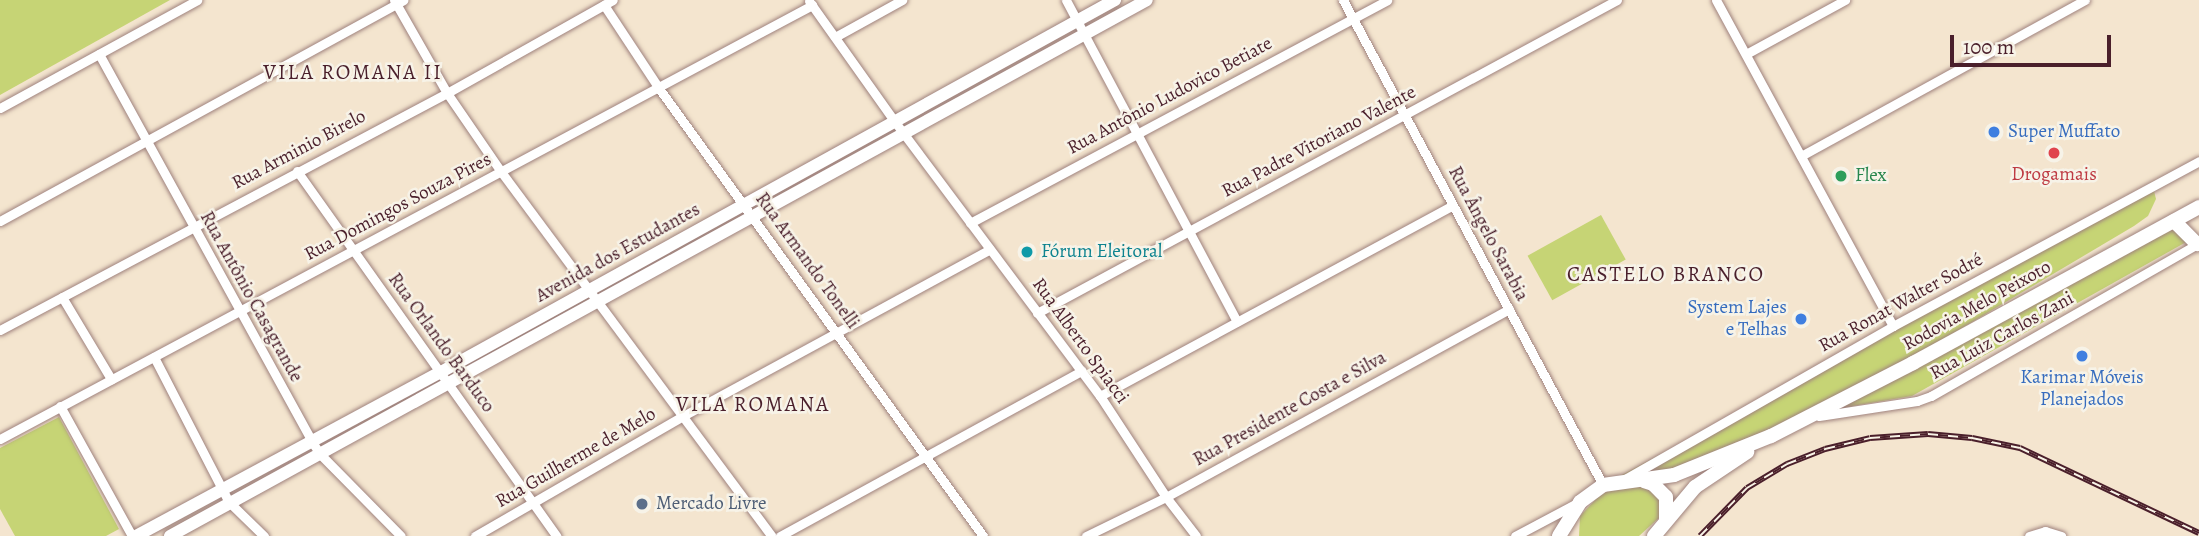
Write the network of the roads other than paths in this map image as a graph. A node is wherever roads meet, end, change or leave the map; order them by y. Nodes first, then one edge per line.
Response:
1 (197, 0) edge
2 (902, 0) edge
3 (1066, 0) edge
4 (1115, 0) edge
5 (1147, 0) edge
6 (1343, 0) edge
7 (1387, 0) edge
8 (1617, 0) edge
9 (1716, 0) edge
10 (1845, 0) edge
11 (2085, 0) edge
12 (398, 1) edge
13 (609, 2) edge
14 (810, 2) edge
15 (1353, 19) junction
16 (1078, 21) junction
17 (1084, 35) junction
18 (835, 37) junction
19 (99, 54) junction
20 (1746, 54) junction
21 (658, 87) junction
22 (447, 93) junction
23 (0, 108) edge
24 (1404, 117) junction
25 (895, 122) junction
26 (1139, 133) junction
27 (906, 134) junction
28 (144, 141) junction
29 (1801, 156) junction
30 (2199, 161) edge
31 (297, 170) junction
32 (502, 173) junction
33 (1453, 205) junction
34 (2199, 207) edge
35 (748, 211) junction
36 (0, 221) edge
37 (2174, 221) junction
38 (970, 223) junction
39 (193, 227) junction
40 (1190, 231) junction
41 (2198, 244) edge
42 (990, 249) junction
43 (353, 250) junction
44 (593, 295) junction
45 (62, 297) junction
46 (1509, 309) junction
47 (239, 311) junction
48 (1037, 313) junction
49 (1237, 321) junction
50 (1893, 326) junction
51 (0, 330) edge
52 (838, 333) junction
53 (154, 357) junction
54 (1082, 371) junction
55 (445, 378) junction
56 (111, 380) junction
57 (1100, 396) junction
58 (61, 407) junction
59 (683, 416) junction
60 (1807, 418) junction
61 (1771, 436) junction
62 (0, 439) edge
63 (312, 442) junction
64 (320, 454) junction
65 (927, 457) junction
66 (1622, 480) junction
67 (1644, 481) junction
68 (1603, 485) junction
69 (222, 490) junction
70 (1166, 497) junction
71 (229, 502) junction
72 (1580, 502) junction
73 (533, 504) junction
74 (1570, 518) junction
75 (1666, 521) junction
76 (134, 536) edge
77 (170, 536) edge
78 (264, 536) edge
79 (401, 536) edge
80 (475, 536) edge
81 (556, 536) edge
82 (772, 536) edge
83 (780, 536) edge
84 (983, 536) edge
85 (1086, 536) edge
86 (1196, 536) edge
87 (1515, 536) edge
88 (1559, 536) edge
89 (1568, 536) edge
90 (1654, 536) edge
91 (2029, 536) edge
92 (2061, 536) edge

1 - 19 street
2 - 18 street
3 - 16 street
4 - 16 street, Avenida dos Estudantes
5 - 17 street, Avenida dos Estudantes
6 - 15 street, Rua Ângelo Sarabia
7 - 15 street, Rua Antônio Ludovico Betiate
8 - 24 street, Rua Padre Vitoriano Valente
9 - 20 street
10 - 20 street
11 - 29 street
12 - 22 street
12 - 28 street
13 - 21 street, Rua Armando Tonelli
13 - 22 street, Rua Arminio Birelo
14 - 18 street, Rua Alberto Spiacci
14 - 21 street, Rua Domingos Souza Pires
15 - 24 street, Rua Ângelo Sarabia
15 - 26 street, Rua Antônio Ludovico Betiate
16 - 17 street
16 - 25 street, Avenida dos Estudantes
17 - 26 street
17 - 27 street, Avenida dos Estudantes
18 - 25 street, Rua Alberto Spiacci
19 - 23 street
19 - 28 street, Rua Antônio Casagrande
20 - 29 street
21 - 32 street, Rua Domingos Souza Pires
21 - 35 street, Rua Armando Tonelli
22 - 31 street, Rua Arminio Birelo
22 - 32 street
24 - 33 street, Rua Ângelo Sarabia
24 - 40 street, Rua Padre Vitoriano Valente
25 - 27 street, Rua Alberto Spiacci
25 - 35 street, Avenida dos Estudantes
26 - 38 street, Rua Antônio Ludovico Betiate
26 - 40 street
27 - 35 street, Avenida dos Estudantes
27 - 38 street, Rua Alberto Spiacci
28 - 36 street
28 - 39 street, Rua Antônio Casagrande
29 - 50 street
30 - 50 street, Rua Ronat Walter Sodré
31 - 39 street, Rua Arminio Birelo
31 - 43 street, Rua Orlando Barduco
32 - 43 street, Rua Domingos Souza Pires
32 - 44 street
33 - 46 street, Rua Ângelo Sarabia
33 - 49 street
34 - 37 main road, Rodovia Melo Peixoto
35 - 44 street, Avenida dos Estudantes
35 - 52 street, Rua Armando Tonelli
37 - 41 main road
37 - 60 main road, Rodovia Melo Peixoto
38 - 42 street, Rua Alberto Spiacci
39 - 45 street, Rua Arminio Birelo
39 - 47 street, Rua Antônio Casagrande
40 - 48 street, Rua Padre Vitoriano Valente
40 - 49 street
41 - 60 street, Rua Luiz Carlos Zani
42 - 48 street, Rua Alberto Spiacci
42 - 52 street, Rua Guilherme de Melo
43 - 47 street, Rua Domingos Souza Pires
43 - 55 street, Rua Orlando Barduco
44 - 55 street, Avenida dos Estudantes
44 - 59 street
45 - 51 street, Rua Arminio Birelo
45 - 56 street
46 - 68 street, Rua Ângelo Sarabia
46 - 70 street, Rua Presidente Costa e Silva
47 - 53 street, Rua Domingos Souza Pires
47 - 63 street, Rua Antônio Casagrande
48 - 54 street, Rua Alberto Spiacci
49 - 57 street
50 - 66 street, Rua Ronat Walter Sodré
52 - 59 street, Rua Guilherme de Melo
52 - 65 street, Rua Armando Tonelli
53 - 56 street, Rua Domingos Souza Pires
53 - 69 street
54 - 57 street, Rua Alberto Spiacci
54 - 65 street
55 - 63 street, Avenida dos Estudantes
55 - 64 street, Avenida dos Estudantes
55 - 73 street, Rua Orlando Barduco
56 - 58 street, Rua Domingos Souza Pires
57 - 70 street, Rua Alberto Spiacci
58 - 62 street, Rua Domingos Souza Pires
58 - 76 street
59 - 73 street, Rua Guilherme de Melo
59 - 82 street
60 - 61 main road, Rodovia Melo Peixoto
61 - 67 main road, Rodovia Melo Peixoto
61 - 75 main road, Rodovia Melo Peixoto
63 - 64 street, Rua Antônio Casagrande
63 - 69 street, Avenida dos Estudantes
64 - 71 street, Avenida dos Estudantes
64 - 79 street, Rua Antônio Casagrande
65 - 83 street
65 - 84 street, Rua Armando Tonelli
66 - 67 main road, Rodovia Melo Peixoto
66 - 68 main road, Rodovia Melo Peixoto
67 - 75 main road
68 - 72 main road, Rodovia Melo Peixoto
69 - 71 street
69 - 76 street, Avenida dos Estudantes
70 - 85 street, Rua Presidente Costa e Silva
70 - 86 street, Rua Alberto Spiacci
71 - 77 street, Avenida dos Estudantes
71 - 78 street
72 - 74 main road, Rodovia Melo Peixoto
72 - 87 street
73 - 80 street, Rua Guilherme de Melo
73 - 81 street, Rua Orlando Barduco
74 - 88 main road, Rodovia Melo Peixoto
74 - 89 main road
75 - 90 main road, Rodovia Melo Peixoto
91 - 92 street

